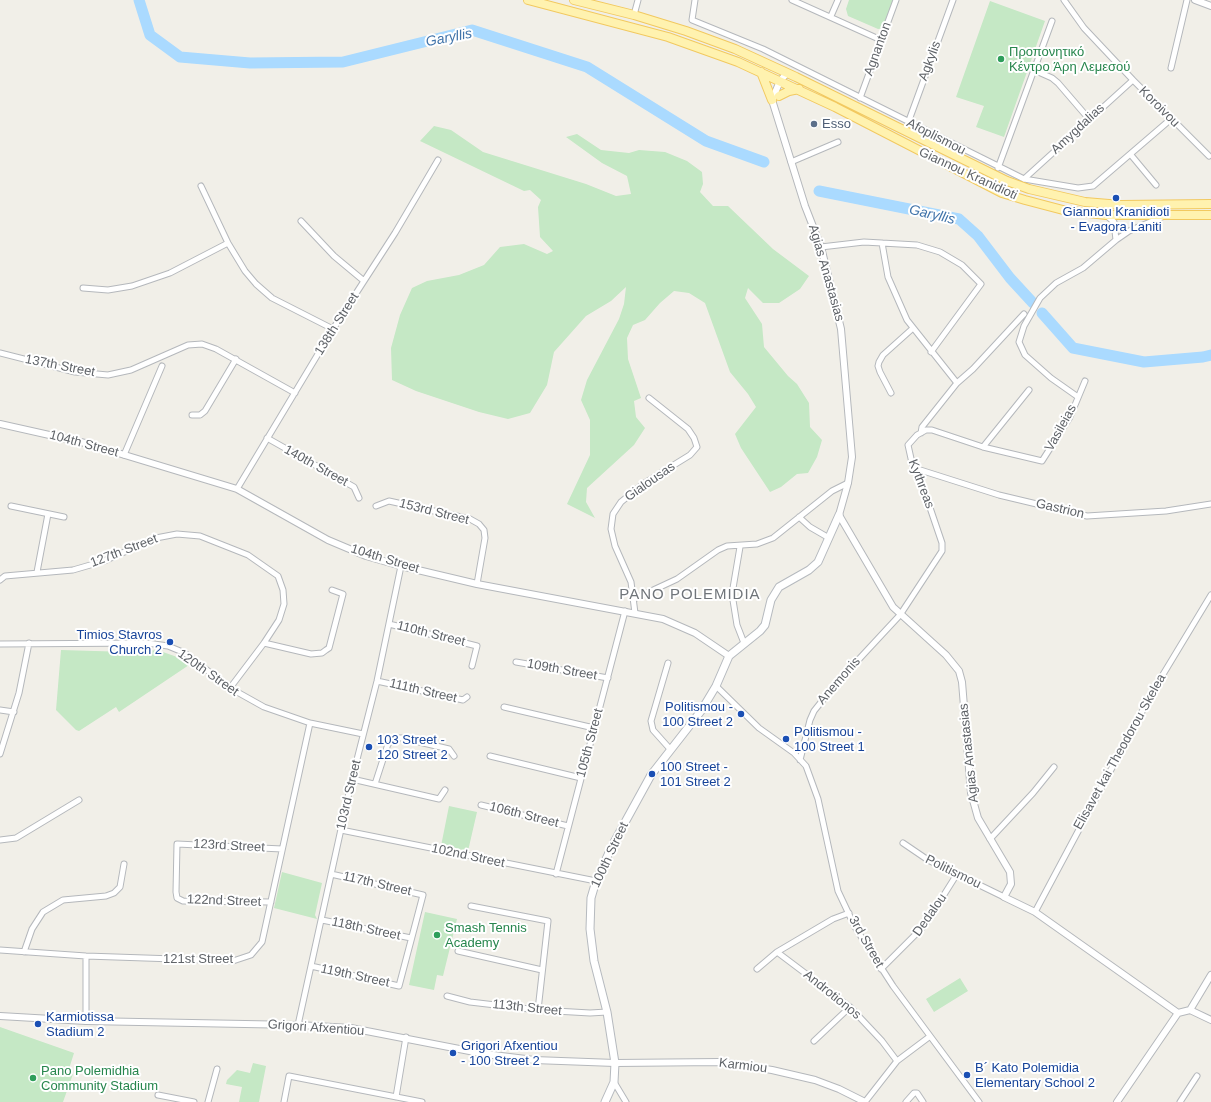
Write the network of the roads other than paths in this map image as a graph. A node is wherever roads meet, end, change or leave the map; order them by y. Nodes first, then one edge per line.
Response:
1 (528, 0) edge
2 (574, 0) edge
3 (638, 0) edge
4 (695, 0) edge
5 (792, 0) edge
6 (838, 0) edge
7 (896, 0) edge
8 (953, 0) edge
9 (1064, 0) edge
10 (1187, 0) edge
11 (1194, 0) edge
12 (1211, 6) edge
13 (634, 15) junction
14 (831, 16) junction
15 (1052, 21) dead end
16 (881, 40) junction
17 (1171, 68) dead end
18 (1034, 70) junction
19 (761, 72) junction
20 (787, 73) junction
21 (1133, 80) junction
22 (783, 82) junction
23 (798, 90) junction
24 (860, 98) junction
25 (775, 101) junction
26 (1089, 119) junction
27 (1171, 119) junction
28 (908, 123) junction
29 (838, 142) dead end
30 (1131, 155) junction
31 (1209, 156) dead end
32 (438, 160) dead end
33 (791, 162) junction
34 (998, 168) junction
35 (1024, 179) junction
36 (1156, 185) dead end
37 (201, 186) dead end
38 (1211, 204) edge
39 (1106, 215) junction
40 (1168, 215) junction
41 (1211, 216) edge
42 (301, 221) dead end
43 (1116, 240) junction
44 (228, 243) junction
45 (882, 243) junction
46 (821, 247) junction
47 (364, 281) junction
48 (82, 288) dead end
49 (1024, 314) dead end
50 (333, 328) junction
51 (912, 329) junction
52 (931, 352) junction
53 (0, 353) edge
54 (236, 359) junction
55 (162, 366) dead end
56 (1085, 381) dead end
57 (958, 383) junction
58 (1029, 390) dead end
59 (295, 393) junction
60 (891, 393) dead end
61 (1078, 397) junction
62 (649, 398) dead end
63 (192, 415) dead end
64 (0, 425) edge
65 (922, 432) junction
66 (267, 438) junction
67 (983, 447) junction
68 (124, 455) junction
69 (914, 468) junction
70 (848, 483) junction
71 (237, 488) junction
72 (359, 498) dead end
73 (1211, 504) edge
74 (11, 506) dead end
75 (376, 506) dead end
76 (48, 514) junction
77 (839, 516) junction
78 (64, 517) dead end
79 (799, 517) junction
80 (829, 538) junction
81 (740, 546) junction
82 (401, 566) junction
83 (37, 572) junction
84 (0, 580) edge
85 (476, 584) junction
86 (332, 590) dead end
87 (1211, 596) edge
88 (634, 599) junction
89 (625, 611) junction
90 (634, 613) junction
91 (900, 615) junction
92 (389, 624) junction
93 (29, 643) junction
94 (264, 643) junction
95 (744, 643) junction
96 (0, 644) edge
97 (729, 656) junction
98 (516, 662) dead end
99 (668, 662) dead end
100 (472, 666) dead end
101 (608, 678) junction
102 (377, 681) junction
103 (716, 686) junction
104 (230, 688) junction
105 (467, 697) dead end
106 (504, 707) dead end
107 (0, 710) edge
108 (14, 712) junction
109 (310, 723) junction
110 (594, 728) junction
111 (363, 734) junction
112 (670, 749) junction
113 (0, 754) edge
114 (454, 756) dead end
115 (490, 756) dead end
116 (800, 760) junction
117 (1054, 767) dead end
118 (581, 778) junction
119 (352, 779) junction
120 (375, 784) junction
121 (445, 790) dead end
122 (79, 800) dead end
123 (481, 805) dead end
124 (568, 826) junction
125 (341, 830) junction
126 (990, 839) junction
127 (0, 840) edge
128 (903, 843) dead end
129 (282, 849) junction
130 (124, 864) dead end
131 (331, 874) junction
132 (556, 874) junction
133 (957, 874) junction
134 (596, 882) junction
135 (1004, 897) junction
136 (177, 898) joint
137 (271, 902) junction
138 (470, 906) dead end
139 (1034, 912) junction
140 (849, 913) junction
141 (322, 920) junction
142 (411, 938) junction
143 (0, 950) edge
144 (458, 951) dead end
145 (24, 952) junction
146 (778, 952) junction
147 (86, 956) junction
148 (311, 966) junction
149 (881, 968) junction
150 (757, 969) dead end
151 (542, 970) junction
152 (1211, 975) edge
153 (447, 996) dead end
154 (850, 1007) junction
155 (538, 1010) junction
156 (1190, 1010) junction
157 (607, 1012) junction
158 (1178, 1013) junction
159 (0, 1016) edge
160 (86, 1020) junction
161 (1211, 1020) edge
162 (298, 1025) junction
163 (406, 1037) junction
164 (930, 1037) junction
165 (814, 1041) dead end
166 (897, 1061) junction
167 (614, 1063) junction
168 (217, 1070) dead end
169 (1197, 1076) dead end
170 (614, 1082) junction
171 (158, 1095) dead end
172 (396, 1097) junction
173 (1120, 1101) edge
174 (194, 1102) edge
175 (208, 1102) edge
176 (284, 1102) edge
177 (422, 1102) edge
178 (605, 1102) edge
179 (626, 1102) edge
180 (865, 1102) edge
181 (906, 1102) edge
182 (923, 1102) edge
183 (979, 1102) edge
184 (1180, 1102) edge

1 - 19 main road, Giannou Kranidioti
2 - 13 main road, Giannou Kranidioti
3 - 13 street
4 - 24 street, Afoplismou
5 - 14 street
6 - 14 street
7 - 16 street, Agnanton
8 - 28 street, Agkylis
9 - 21 street, Koroivou
10 - 17 street
11 - 12 street
13 - 20 main road, Giannou Kranidioti
14 - 16 street
15 - 18 street
16 - 24 street, Agnanton
18 - 26 street
18 - 34 street
19 - 22 main road, Giannou Kranidioti
19 - 25 main road
20 - 22 street
20 - 38 main road, Giannou Kranidioti
21 - 26 street, Amygdalias
21 - 27 street, Koroivou
22 - 23 main road, Giannou Kranidioti
22 - 25 street
23 - 25 main road
23 - 39 main road, Giannou Kranidioti
24 - 28 street, Afoplismou
25 - 33 street, Agias Anastasias
26 - 35 street, Amygdalias
27 - 30 street, Afoplismou
27 - 31 street, Koroivou
28 - 34 street, Afoplismou
29 - 33 street
30 - 35 street, Afoplismou
30 - 36 street
32 - 47 street, 138th Street
33 - 46 street, Agias Anastasias
34 - 35 street, Afoplismou
37 - 44 street
39 - 40 main road, Giannou Kranidioti
39 - 43 street
40 - 41 main road, Giannou Kranidioti
40 - 43 street
42 - 47 street
43 - 61 street
44 - 48 street
44 - 50 street
45 - 46 street
45 - 51 street
45 - 52 street
46 - 70 street, Agias Anastasias
47 - 50 street, 138th Street
49 - 57 street
50 - 59 street, 138th Street
51 - 52 street
51 - 60 street
52 - 57 street
53 - 54 street, 137th Street
54 - 59 street, 137th Street
54 - 63 street
55 - 68 street
56 - 61 street, Vasileias
57 - 65 street
58 - 67 street
59 - 66 street, 138th Street
61 - 67 street, Vasileias
62 - 88 street, Gialousas
64 - 68 street, 104th Street
65 - 67 street
65 - 69 street, Kythreas
66 - 71 street, 138th Street
66 - 72 street, 140th Street
68 - 71 street, 104th Street
69 - 73 street, Gastrion
69 - 91 street, Kythreas
70 - 77 street, Agias Anastasias
70 - 79 street
71 - 82 street, 104th Street
74 - 76 street
75 - 85 street, 153rd Street
76 - 78 street
76 - 83 street
77 - 80 main road, Agias Anastasias
77 - 91 street, Agias Anastasias
79 - 80 street
79 - 81 street
80 - 95 main road, Agias Anastasias
81 - 88 street
81 - 95 street
82 - 85 street, 104th Street
82 - 92 street, 103rd Street
83 - 84 street, 127th Street
83 - 94 street, 127th Street
85 - 89 street, 104th Street
86 - 94 street
87 - 139 street, Elisavet kai Theodorou Skelea
88 - 90 street, Gialousas
89 - 90 street, 104th Street
89 - 101 street, 105th Street
90 - 97 street, 104th Street
91 - 116 street, Anemonis
91 - 126 street, Agias Anastasias
92 - 100 street, 110th Street
92 - 102 street, 103rd Street
93 - 96 street, 120th Street
93 - 104 street, 120th Street
93 - 108 street
94 - 104 street, 127th Street
95 - 97 main road, Agias Anastasias
97 - 103 main road, 100th Street
98 - 101 street, 109th Street
99 - 112 street
101 - 110 street, 105th Street
102 - 105 street, 111th Street
102 - 111 street, 103rd Street
103 - 112 main road, 100th Street
103 - 116 street
104 - 109 street, 120th Street
106 - 110 street
107 - 108 street
108 - 113 street
109 - 111 street, 120th Street
109 - 129 street, 121st Street
110 - 118 street, 105th Street
111 - 119 street, 103rd Street
112 - 134 main road, 100th Street
114 - 120 street
115 - 118 street
116 - 140 street, 3rd Street
117 - 126 street
118 - 124 street, 105th Street
119 - 120 street
119 - 125 street, 103rd Street
120 - 121 street
122 - 127 street
123 - 124 street, 106th Street
124 - 132 street, 105th Street
125 - 131 street, 103rd Street
125 - 132 street, 102nd Street
126 - 135 street, Agias Anastasias
128 - 133 street, Politismou
129 - 136 street, 123rd Street
129 - 137 street, 121st Street
130 - 145 street
131 - 141 street, 103rd Street
131 - 142 street, 117th Street
132 - 134 street, 102nd Street
133 - 135 street, Politismou
133 - 149 street, Dedalou
134 - 157 main road, 100th Street
135 - 139 street
136 - 137 street, 122nd Street
137 - 147 street, 121st Street
138 - 151 street
139 - 158 street
140 - 146 street
140 - 149 street, 3rd Street
141 - 142 street, 118th Street
141 - 148 street, 103rd Street
142 - 148 street, 119th Street
143 - 145 street, 121st Street
144 - 151 street
145 - 147 street, 121st Street
146 - 150 street
146 - 154 street, Androtionos
147 - 160 street
148 - 162 street, 103rd Street
149 - 164 street, 3rd Street
151 - 155 street
152 - 156 street
153 - 155 street, 113th Street
154 - 165 street
154 - 166 street, Androtionos
155 - 157 street, 113th Street
156 - 158 street
156 - 161 street
157 - 167 main road, 100th Street
158 - 173 street
159 - 160 street, Grigori Afxentiou
160 - 162 street, Grigori Afxentiou
162 - 163 street, Grigori Afxentiou
163 - 167 street, Grigori Afxentiou
163 - 172 street
164 - 166 street
164 - 183 street, 3rd Street
166 - 180 street
167 - 170 main road, 100th Street
167 - 180 street, Karmiou
168 - 175 street
169 - 184 street
170 - 178 main road
170 - 179 street
171 - 174 street
172 - 176 street
172 - 177 street
181 - 182 street

